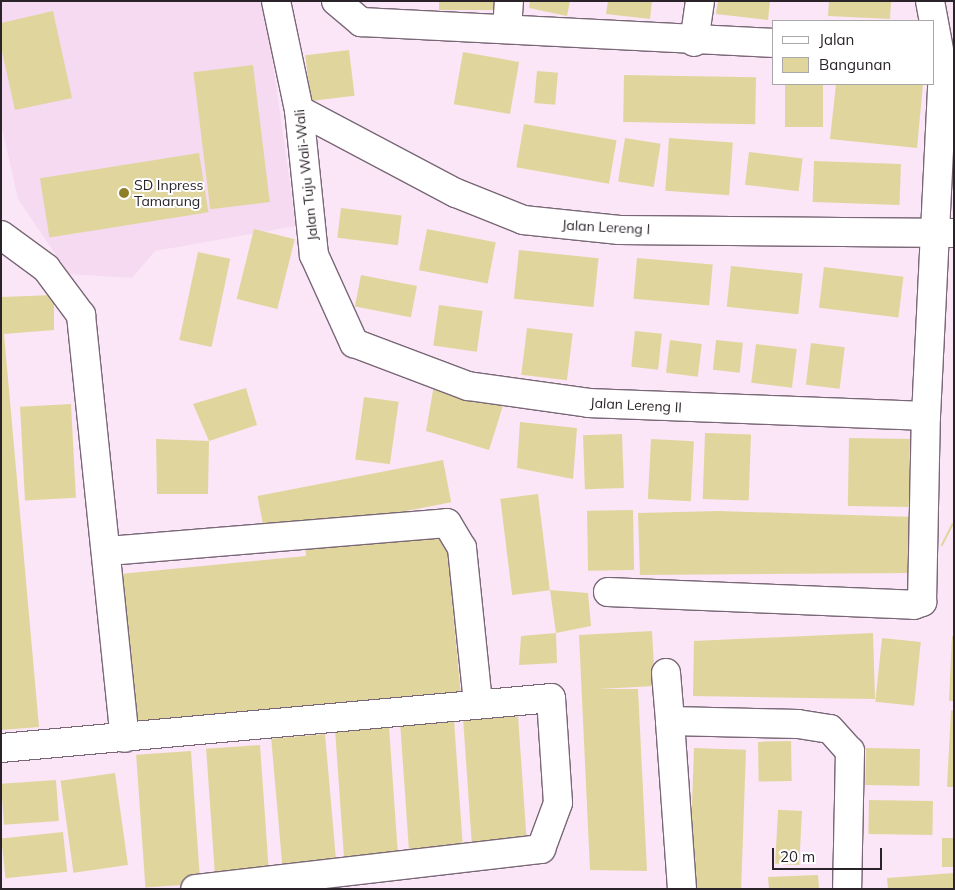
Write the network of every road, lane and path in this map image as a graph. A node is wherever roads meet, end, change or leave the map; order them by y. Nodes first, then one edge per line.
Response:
1 (276, 1) edge
2 (336, 1) edge
3 (509, 1) edge
4 (700, 1) edge
5 (930, 1) edge
6 (934, 20) edge
7 (935, 25) edge
8 (507, 29) junction
9 (694, 42) junction
10 (772, 43) edge
11 (943, 63) edge
12 (299, 110) junction
13 (946, 232) edge
14 (1, 235) edge
15 (354, 343) joint
16 (926, 416) junction
17 (108, 552) junction
18 (608, 592) dead end
19 (666, 673) dead end
20 (478, 702) junction
21 (670, 721) junction
22 (125, 738) junction
23 (1, 748) edge
24 (401, 878) edge
25 (194, 889) edge
26 (682, 889) edge
27 (847, 889) edge

1 - 12 street, Jalan Tuju Wali-Wali
2 - 8 street
3 - 8 street
4 - 9 street
5 - 6 street
7 - 11 street
8 - 9 street
9 - 10 street
11 - 13 street
12 - 13 street, Jalan Lereng I
12 - 15 street, Jalan Tuju Wali-Wali
13 - 16 street
14 - 17 street
15 - 16 street, Jalan Lereng II
16 - 18 street
17 - 20 street
17 - 22 street
19 - 21 street
20 - 22 street
20 - 24 street
21 - 26 street
21 - 27 street
22 - 23 street
24 - 25 street

